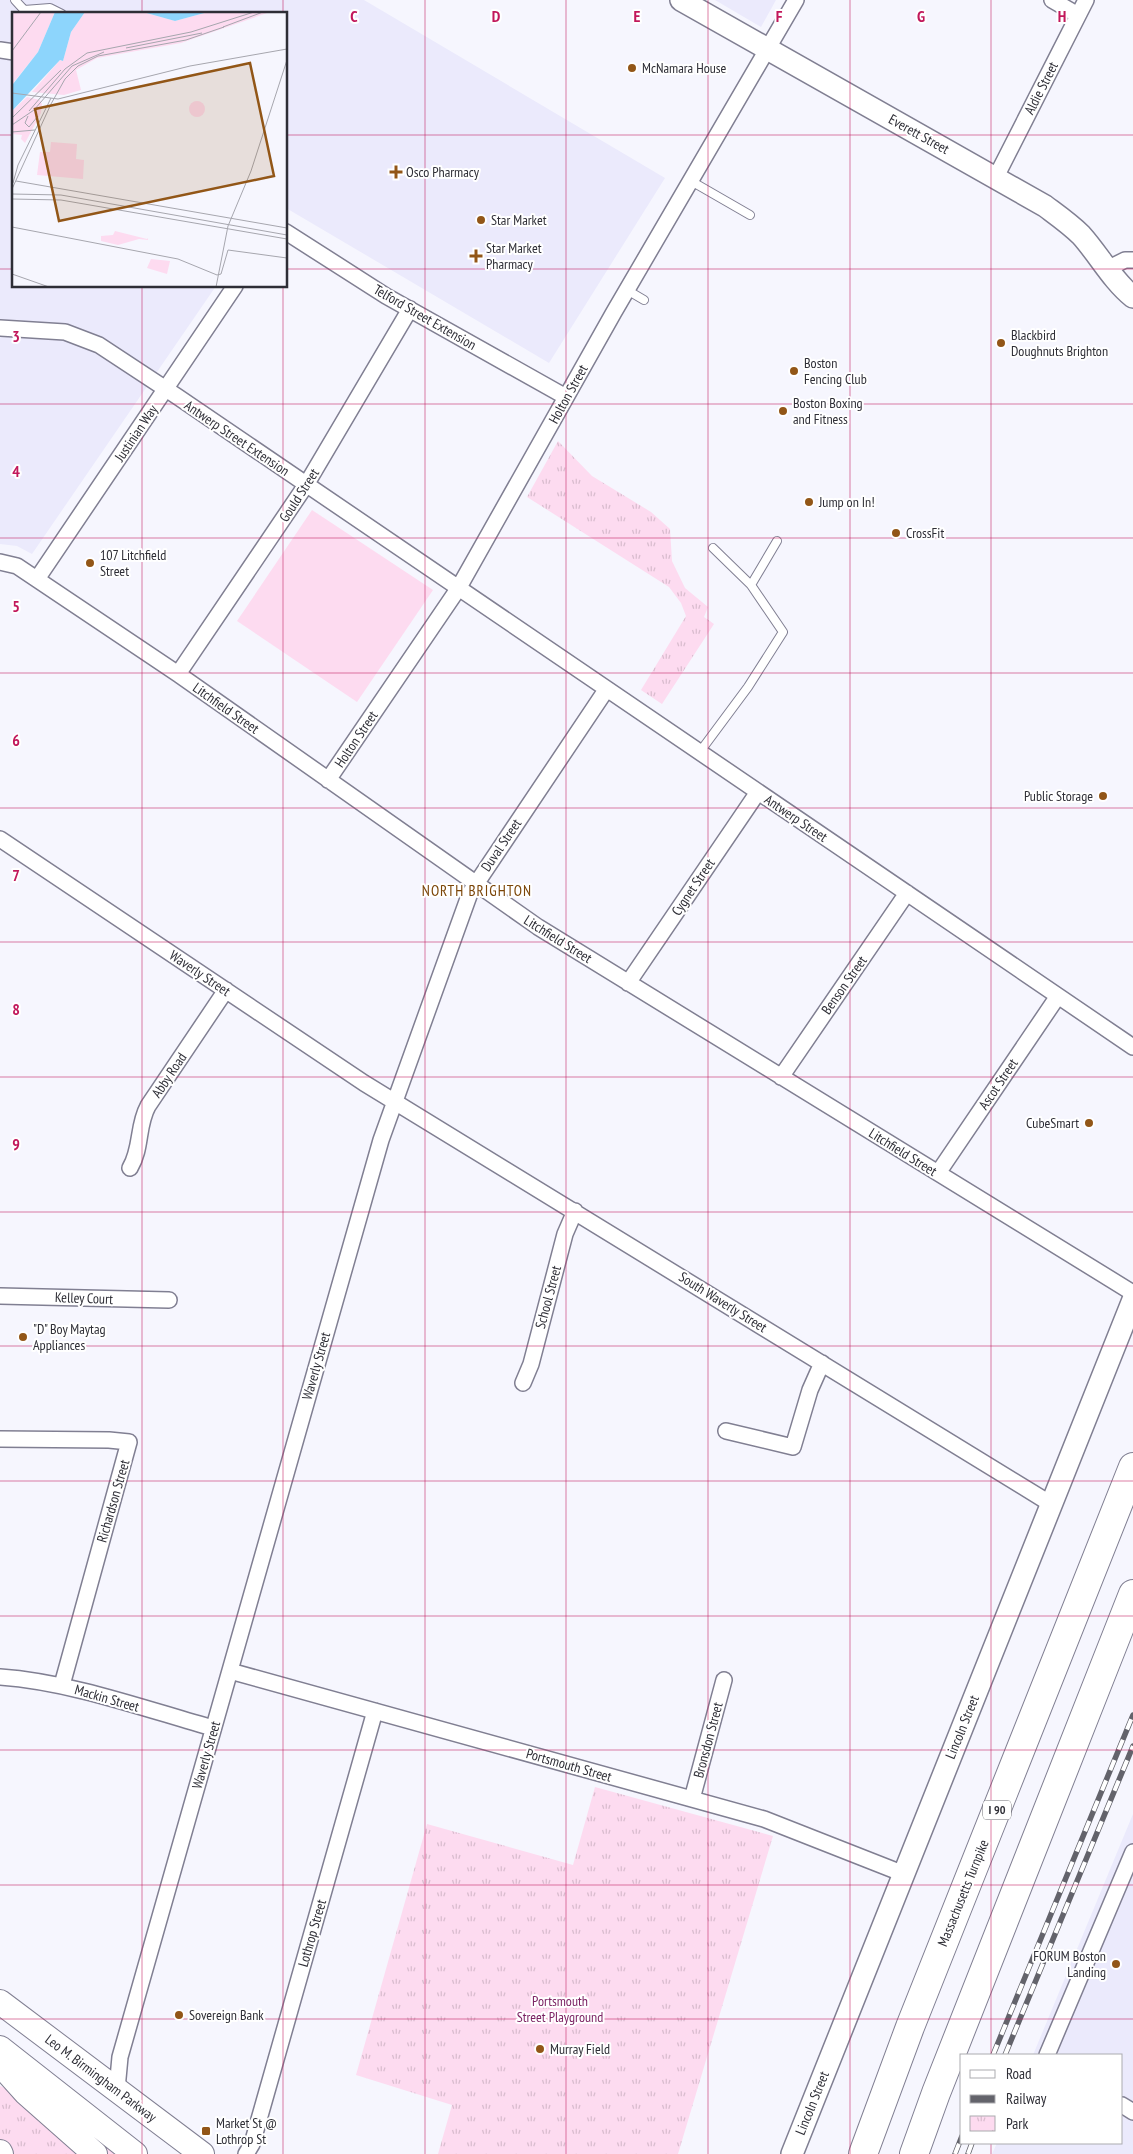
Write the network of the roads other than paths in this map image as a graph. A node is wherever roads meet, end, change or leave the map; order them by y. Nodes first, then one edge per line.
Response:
1 (15, 0) edge
2 (681, 0) edge
3 (796, 0) edge
4 (1052, 0) edge
5 (1086, 0) edge
6 (26, 12) edge
7 (58, 12) edge
8 (1078, 15) junction
9 (768, 50) junction
10 (996, 177) junction
11 (691, 181) junction
12 (750, 215) dead end
13 (288, 233) edge
14 (1133, 260) edge
15 (1107, 269) junction
16 (234, 288) edge
17 (627, 290) junction
18 (1133, 297) edge
19 (644, 300) dead end
20 (410, 309) junction
21 (0, 328) edge
22 (165, 389) junction
23 (566, 397) junction
24 (306, 485) junction
25 (777, 541) dead end
26 (713, 548) dead end
27 (0, 562) edge
28 (37, 579) junction
29 (751, 585) junction
30 (458, 589) junction
31 (178, 674) junction
32 (606, 690) junction
33 (699, 753) junction
34 (328, 780) junction
35 (758, 792) junction
36 (0, 838) edge
37 (475, 884) junction
38 (907, 893) junction
39 (628, 983) junction
40 (226, 990) junction
41 (1058, 996) junction
42 (1133, 1046) edge
43 (781, 1077) junction
44 (395, 1101) junction
45 (130, 1168) dead end
46 (938, 1173) junction
47 (575, 1211) junction
48 (1133, 1293) edge
49 (0, 1296) edge
50 (168, 1300) dead end
51 (1133, 1300) edge
52 (822, 1363) junction
53 (523, 1383) dead end
54 (726, 1431) dead end
55 (0, 1439) edge
56 (1133, 1467) edge
57 (1051, 1504) junction
58 (1133, 1594) edge
59 (230, 1671) junction
60 (0, 1677) edge
61 (724, 1680) dead end
62 (62, 1686) junction
63 (374, 1711) junction
64 (213, 1728) junction
65 (692, 1800) junction
66 (1133, 1852) edge
67 (904, 1874) junction
68 (0, 2002) edge
69 (1047, 2054) edge
70 (1, 2063) edge
71 (117, 2089) junction
72 (95, 2154) edge
73 (135, 2154) edge
74 (202, 2154) edge
75 (246, 2154) edge
76 (792, 2154) edge
77 (864, 2154) edge
78 (914, 2154) edge

1 - 6 lane
2 - 9 street, Everett Street
3 - 9 street, Holton Street
4 - 8 street
5 - 8 street, Aldie Street
6 - 7 lane
8 - 10 street, Aldie Street
9 - 10 street, Everett Street
9 - 11 street, Holton Street
10 - 15 street, Everett Street
11 - 12 lane
11 - 17 street, Holton Street
13 - 20 street, Telford Street Extension
14 - 15 street
15 - 18 street, Everett Street
16 - 22 street, Justinian Way
17 - 19 lane
17 - 23 street, Holton Street
20 - 23 street, Telford Street Extension
20 - 24 street, Gould Street
21 - 22 street, Antwerp Street Extension
22 - 24 street, Antwerp Street Extension
22 - 28 street, Justinian Way
23 - 30 street, Holton Street
24 - 30 street, Antwerp Street Extension
24 - 31 street, Gould Street
25 - 29 lane
26 - 29 lane
27 - 28 street, Litchfield Street
28 - 31 street, Litchfield Street
29 - 33 lane
30 - 32 street, Antwerp Street
30 - 34 street, Holton Street
31 - 34 street, Litchfield Street
32 - 33 street, Antwerp Street
32 - 37 street, Duval Street
33 - 35 street, Antwerp Street
34 - 37 street, Litchfield Street
35 - 38 street, Antwerp Street
35 - 39 street, Cygnet Street
36 - 40 street, Waverly Street
37 - 39 street, Litchfield Street
37 - 44 street, Duval Street
38 - 41 street, Antwerp Street
38 - 43 street, Benson Street
39 - 43 street, Litchfield Street
40 - 44 street, Waverly Street
40 - 45 street, Abby Road
41 - 42 street, Antwerp Street
41 - 46 street, Ascot Street
43 - 46 street, Litchfield Street
44 - 47 street, South Waverly Street
44 - 59 street, Waverly Street
46 - 48 street, Litchfield Street
47 - 52 street, South Waverly Street
47 - 53 street, School Street
49 - 50 street, Kelley Court
51 - 57 street, Lincoln Street
52 - 54 street
52 - 57 street, South Waverly Street
55 - 62 street, Richardson Street
56 - 77 highway, Massachusetts Turnpike / I 90
57 - 67 street, Lincoln Street
58 - 78 highway
59 - 63 street, Portsmouth Street
59 - 64 street, Waverly Street
60 - 62 street, Mackin Street
61 - 65 street, Bronsdon Street
62 - 64 street, Mackin Street
63 - 65 street, Portsmouth Street
63 - 75 street, Lothrop Street
64 - 71 street, Waverly Street
65 - 67 street, Portsmouth Street
66 - 69 street
67 - 76 street, Lincoln Street
68 - 71 main road, Leo M. Birmingham Parkway
70 - 72 main road
70 - 73 main road
71 - 74 main road, Leo M. Birmingham Parkway

